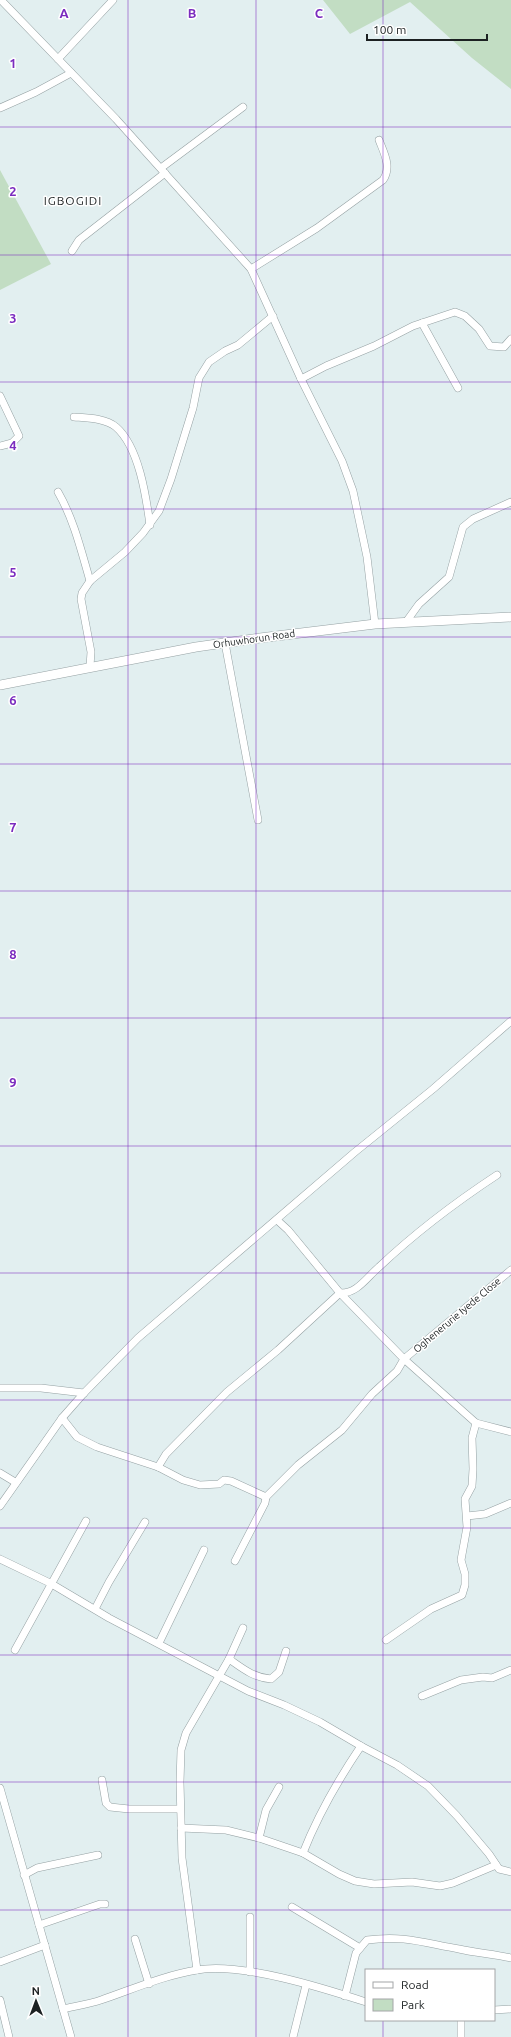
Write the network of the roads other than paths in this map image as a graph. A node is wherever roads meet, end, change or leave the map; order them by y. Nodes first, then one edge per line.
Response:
1 (1, 0) edge
2 (113, 0) edge
3 (58, 59) junction
4 (71, 73) junction
5 (243, 107) dead end
6 (0, 108) edge
7 (379, 140) dead end
8 (163, 171) junction
9 (72, 251) dead end
10 (251, 269) junction
11 (273, 316) junction
12 (422, 323) junction
13 (511, 339) edge
14 (301, 379) junction
15 (458, 388) dead end
16 (0, 396) edge
17 (74, 417) dead end
18 (0, 446) edge
19 (58, 492) dead end
20 (511, 502) edge
21 (150, 525) junction
22 (90, 581) junction
23 (511, 617) edge
24 (406, 622) junction
25 (376, 624) junction
26 (225, 643) junction
27 (90, 666) junction
28 (1, 682) edge
29 (258, 820) dead end
30 (511, 1021) edge
31 (497, 1176) dead end
32 (277, 1220) junction
33 (511, 1270) edge
34 (340, 1293) junction
35 (404, 1359) junction
36 (0, 1388) edge
37 (84, 1393) junction
38 (62, 1418) junction
39 (476, 1423) junction
40 (511, 1432) edge
41 (158, 1467) junction
42 (0, 1473) edge
43 (15, 1482) junction
44 (266, 1497) junction
45 (511, 1503) edge
46 (0, 1506) edge
47 (467, 1516) junction
48 (86, 1520) dead end
49 (145, 1522) dead end
50 (204, 1550) dead end
51 (0, 1559) edge
52 (235, 1561) dead end
53 (50, 1583) junction
54 (95, 1610) junction
55 (243, 1628) dead end
56 (386, 1640) dead end
57 (159, 1643) junction
58 (15, 1650) dead end
59 (286, 1651) dead end
60 (229, 1659) junction
61 (511, 1670) edge
62 (219, 1675) junction
63 (422, 1696) dead end
64 (361, 1746) junction
65 (102, 1780) dead end
66 (279, 1787) dead end
67 (0, 1788) edge
68 (180, 1809) junction
69 (181, 1828) junction
70 (259, 1838) junction
71 (303, 1853) junction
72 (98, 1855) dead end
73 (496, 1865) junction
74 (511, 1872) edge
75 (24, 1875) junction
76 (105, 1904) dead end
77 (292, 1907) dead end
78 (250, 1917) dead end
79 (39, 1925) junction
80 (135, 1939) dead end
81 (45, 1945) junction
82 (360, 1948) junction
83 (511, 1958) edge
84 (0, 1962) edge
85 (197, 1970) junction
86 (250, 1972) junction
87 (149, 1984) junction
88 (306, 1984) junction
89 (346, 1996) junction
90 (0, 2000) edge
91 (365, 2002) edge
92 (63, 2009) junction
93 (511, 2009) edge
94 (495, 2010) edge
95 (461, 2021) edge
96 (9, 2037) edge
97 (71, 2037) edge
98 (293, 2037) edge
99 (460, 2037) edge

1 - 3 street
2 - 3 street
3 - 4 street
4 - 6 street
4 - 8 street
5 - 8 street
7 - 10 street
8 - 9 street
8 - 10 street
10 - 11 street
11 - 14 street
11 - 21 street
12 - 13 street
12 - 14 street
12 - 15 street
14 - 25 street
16 - 18 street
17 - 21 street
19 - 22 street
20 - 24 street
21 - 22 street
22 - 27 street
23 - 24 street, Orhuwhorun Road
24 - 25 street, Orhuwhorun Road
25 - 26 street, Orhuwhorun Road
26 - 27 street, Orhuwhorun Road
26 - 29 street
27 - 28 street, Orhuwhorun Road
30 - 32 street
31 - 34 street
32 - 34 street
32 - 37 street
33 - 35 street, Oghenerurie Iyede Close
34 - 35 street
34 - 41 street
35 - 39 street
35 - 44 street, Oghenerurie Iyede Close
36 - 37 street
37 - 38 street
38 - 41 street
38 - 43 street
39 - 40 street
39 - 47 street
41 - 44 street
42 - 43 street
43 - 46 street
44 - 52 street
45 - 47 street
47 - 56 street
48 - 53 street
49 - 54 street
50 - 57 street
51 - 53 street
53 - 54 street
53 - 58 street
54 - 57 street
55 - 60 street
57 - 62 street
59 - 60 street
60 - 62 street
61 - 63 street
62 - 64 street
62 - 68 street
64 - 71 street
64 - 73 street
65 - 68 street
66 - 70 street
67 - 75 street
68 - 69 street
69 - 70 street
69 - 85 street
70 - 71 street
71 - 73 street
72 - 75 street
73 - 74 street
75 - 79 street
76 - 79 street
77 - 82 street
78 - 86 street
79 - 81 street
80 - 87 street
81 - 84 street
81 - 92 street
82 - 83 street
82 - 89 street
85 - 86 street
85 - 87 street
86 - 88 street
87 - 92 street
88 - 89 street
88 - 98 street
89 - 91 street
90 - 96 street
92 - 97 street
93 - 94 street
95 - 99 street

